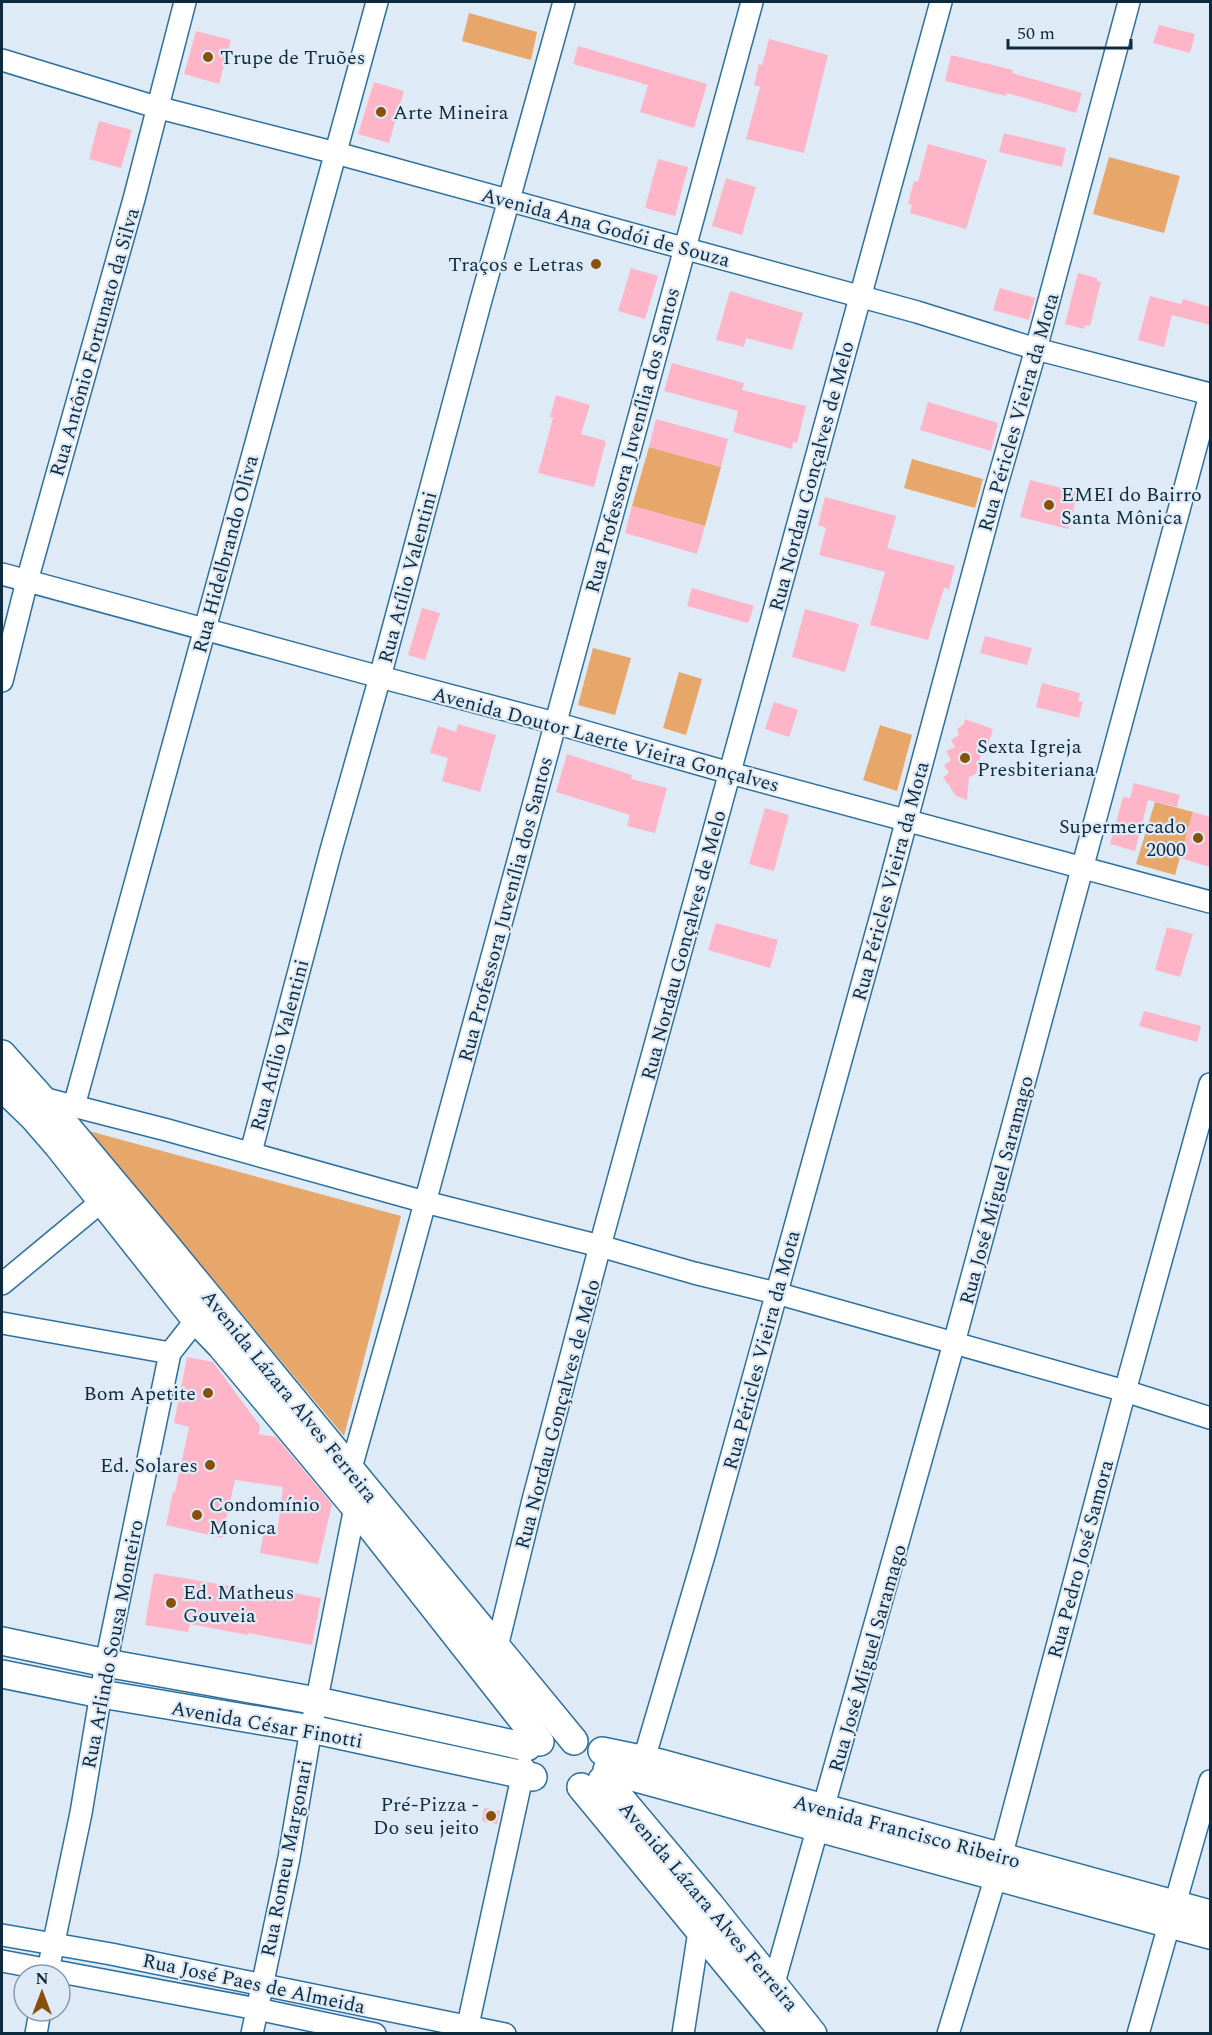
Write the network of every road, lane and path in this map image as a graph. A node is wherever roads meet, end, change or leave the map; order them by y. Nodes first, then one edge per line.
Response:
1 (185, 2) edge
2 (377, 2) edge
3 (564, 2) edge
4 (752, 2) edge
5 (941, 2) edge
6 (1129, 2) edge
7 (2, 60) edge
8 (156, 107) junction
9 (336, 153) junction
10 (508, 200) junction
11 (684, 248) junction
12 (860, 296) junction
13 (1036, 349) junction
14 (1210, 394) edge
15 (2, 574) edge
16 (27, 581) junction
17 (205, 630) junction
18 (380, 677) junction
19 (2, 681) edge
20 (555, 723) junction
21 (730, 773) junction
22 (906, 820) junction
23 (1083, 868) junction
24 (1210, 902) edge
25 (2, 1054) edge
26 (1210, 1084) edge
27 (2, 1087) edge
28 (42, 1098) junction
29 (74, 1106) junction
30 (251, 1152) junction
31 (109, 1196) junction
32 (425, 1202) junction
33 (600, 1246) junction
34 (2, 1284) edge
35 (776, 1293) junction
36 (196, 1320) junction
37 (2, 1323) edge
38 (954, 1343) junction
39 (170, 1353) junction
40 (262, 1378) junction
41 (1125, 1391) junction
42 (1210, 1418) edge
43 (351, 1468) junction
44 (355, 1507) junction
45 (2, 1641) edge
46 (497, 1647) junction
47 (106, 1663) junction
48 (2, 1674) edge
49 (101, 1694) junction
50 (317, 1701) junction
51 (311, 1729) junction
52 (574, 1741) junction
53 (644, 1759) junction
54 (529, 1762) junction
55 (598, 1772) junction
56 (1210, 1781) edge
57 (822, 1818) junction
58 (998, 1867) junction
59 (1172, 1914) junction
60 (1210, 1914) edge
61 (699, 1931) junction
62 (2, 1935) edge
63 (1210, 1935) edge
64 (53, 1946) junction
65 (49, 1963) edge
66 (72, 1976) edge
67 (774, 1983) junction
68 (262, 1984) junction
69 (257, 2009) junction
70 (466, 2029) edge
71 (252, 2034) edge
72 (375, 2034) edge
73 (506, 2034) edge
74 (683, 2034) edge
75 (785, 2034) edge
76 (813, 2034) edge
77 (948, 2034) edge
78 (1138, 2034) edge

1 - 8 street, Rua Antônio Fortunato da Silva
2 - 9 street, Rua Hidelbrando Oliva
3 - 10 street, Rua Atílio Valentini
4 - 11 street, Rua Professora Juvenília dos Santos
5 - 12 street, Rua Nordau Gonçalves de Melo
6 - 13 street, Rua Péricles Vieira da Mota
7 - 8 street, Avenida Ana Godói de Souza
8 - 9 street, Avenida Ana Godói de Souza
8 - 16 street, Rua Antônio Fortunato da Silva
9 - 10 street, Avenida Ana Godói de Souza
9 - 17 street, Rua Hidelbrando Oliva
10 - 11 street, Avenida Ana Godói de Souza
10 - 18 street, Rua Atílio Valentini
11 - 12 street, Avenida Ana Godói de Souza
11 - 20 street, Rua Professora Juvenília dos Santos
12 - 13 street, Avenida Ana Godói de Souza
12 - 21 street, Rua Nordau Gonçalves de Melo
13 - 14 street, Avenida Ana Godói de Souza
13 - 22 street, Rua Péricles Vieira da Mota
14 - 23 street, Rua José Miguel Saramago
15 - 16 street, Avenida Doutor Laerte Vieira Gonçalves
16 - 17 street, Avenida Doutor Laerte Vieira Gonçalves
16 - 19 street, Rua Antônio Fortunato da Silva
17 - 18 street, Avenida Doutor Laerte Vieira Gonçalves
17 - 29 street, Rua Hidelbrando Oliva
18 - 20 street, Avenida Doutor Laerte Vieira Gonçalves
18 - 30 street, Rua Atílio Valentini
20 - 21 street, Avenida Doutor Laerte Vieira Gonçalves
20 - 32 street, Rua Professora Juvenília dos Santos
21 - 22 street, Avenida Doutor Laerte Vieira Gonçalves
21 - 33 street, Rua Nordau Gonçalves de Melo
22 - 23 street, Avenida Doutor Laerte Vieira Gonçalves
22 - 35 street, Rua Péricles Vieira da Mota
23 - 24 street, Avenida Doutor Laerte Vieira Gonçalves
23 - 38 street, Rua José Miguel Saramago
25 - 28 main road, Avenida Lázara Alves Ferreira
26 - 41 street, Rua Pedro José Samora
27 - 31 main road, Avenida Lázara Alves Ferreira
28 - 29 street
28 - 31 main road, Avenida Lázara Alves Ferreira
29 - 30 street
30 - 32 street
31 - 34 street
31 - 36 main road, Avenida Lázara Alves Ferreira
31 - 40 main road, Avenida Lázara Alves Ferreira
32 - 33 street
32 - 43 street, Rua Professora Juvenília dos Santos
33 - 35 street
33 - 46 street, Rua Nordau Gonçalves de Melo
35 - 38 street
35 - 53 street, Rua Péricles Vieira da Mota
36 - 39 street, Rua Arlindo Sousa Monteiro
36 - 40 main road, Avenida Lázara Alves Ferreira
37 - 39 street
38 - 41 street
38 - 57 street, Rua José Miguel Saramago
39 - 47 street, Rua Arlindo Sousa Monteiro
40 - 43 main road, Avenida Lázara Alves Ferreira
40 - 44 main road, Avenida Lázara Alves Ferreira
41 - 42 street
41 - 58 street, Rua Pedro José Samora
43 - 46 main road, Avenida Lázara Alves Ferreira
44 - 50 street, Rua Romeu Margonari
44 - 54 main road, Avenida Lázara Alves Ferreira
45 - 47 main road, Avenida César Finotti
46 - 52 main road, Avenida Lázara Alves Ferreira
47 - 49 street, Rua Arlindo Sousa Monteiro
47 - 50 main road, Avenida César Finotti
48 - 49 main road, Avenida César Finotti
49 - 51 main road, Avenida César Finotti
49 - 64 street, Rua Arlindo Sousa Monteiro
50 - 51 street, Rua Romeu Margonari
50 - 54 main road, Avenida César Finotti
51 - 54 main road, Avenida César Finotti
51 - 68 street, Rua Romeu Margonari
52 - 54 main road
52 - 55 main road
53 - 55 main road, Avenida Francisco Ribeiro
53 - 57 main road, Avenida Francisco Ribeiro
54 - 55 main road
54 - 70 street
55 - 57 main road, Avenida Francisco Ribeiro
55 - 61 main road, Avenida Lázara Alves Ferreira
55 - 67 main road, Avenida Lázara Alves Ferreira
56 - 59 street
57 - 58 main road, Avenida Francisco Ribeiro
57 - 67 street, Rua José Miguel Saramago
58 - 59 main road, Avenida Francisco Ribeiro
58 - 77 street, Rua Pedro José Samora
59 - 60 main road, Avenida Francisco Ribeiro
59 - 63 main road, Avenida Francisco Ribeiro
59 - 78 street
61 - 74 street
61 - 75 main road, Avenida Lázara Alves Ferreira
62 - 64 street, Rua José Paes de Almeida
64 - 65 street, Rua Arlindo Sousa Monteiro
64 - 68 street, Rua José Paes de Almeida
66 - 69 street, Rua José Paes de Almeida
67 - 76 main road, Avenida Lázara Alves Ferreira
68 - 69 street, Rua Romeu Margonari
68 - 70 street, Rua José Paes de Almeida
69 - 71 street, Rua Romeu Margonari
69 - 72 street, Rua José Paes de Almeida
70 - 73 street, Rua José Paes de Almeida

